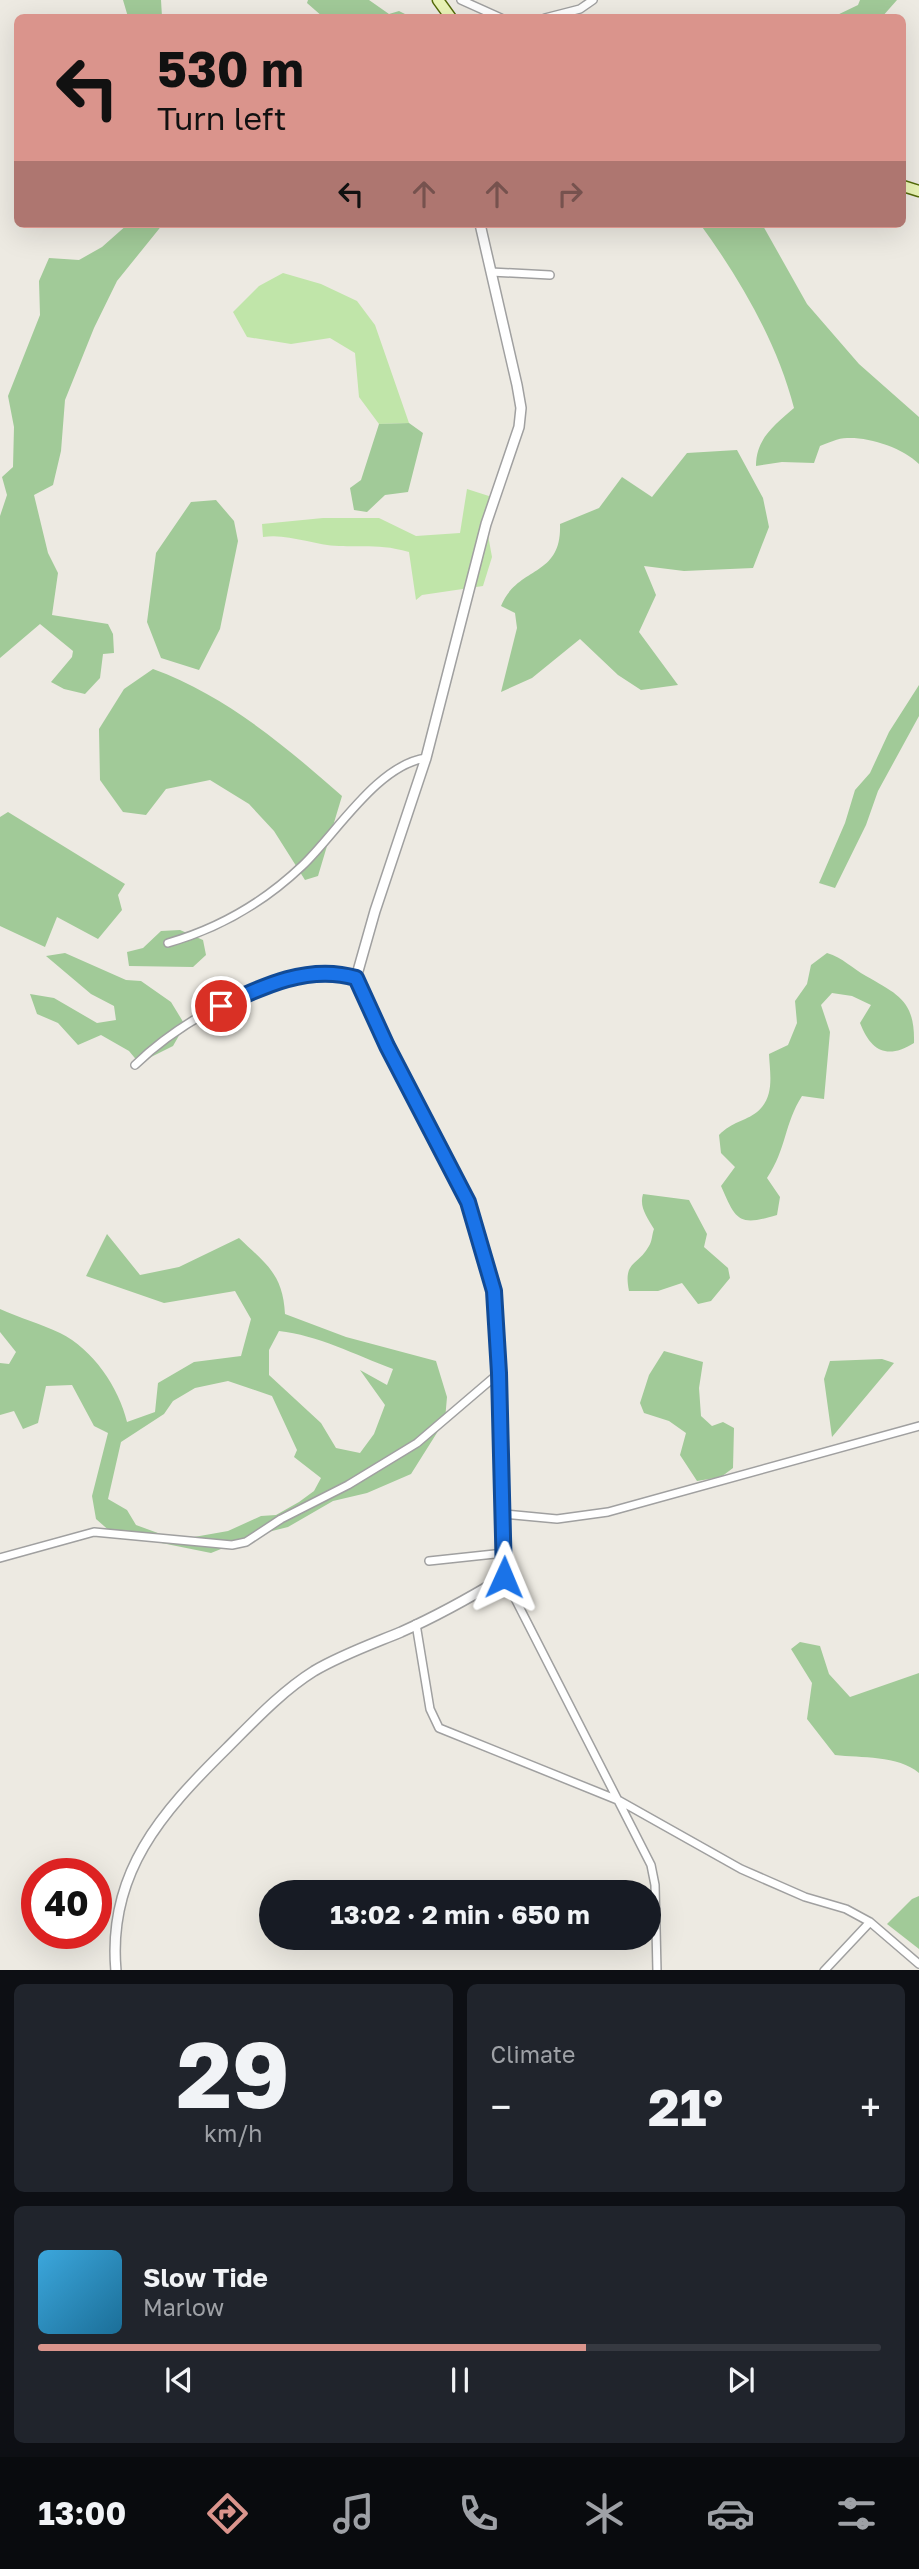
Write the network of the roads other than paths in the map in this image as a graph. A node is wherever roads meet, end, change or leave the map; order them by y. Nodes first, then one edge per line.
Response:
1 (461, 0) edge
2 (593, 0) edge
3 (492, 14) edge
4 (561, 14) edge
5 (481, 228) edge
6 (491, 272) junction
7 (550, 275) dead end
8 (426, 758) junction
9 (168, 943) dead end
10 (356, 978) junction
11 (135, 1065) dead end
12 (499, 1373) junction
13 (919, 1426) edge
14 (504, 1514) junction
15 (504, 1553) junction
16 (0, 1558) edge
17 (429, 1561) dead end
18 (504, 1577) junction
19 (416, 1624) junction
20 (620, 1801) junction
21 (870, 1922) junction
22 (919, 1964) edge
23 (116, 1970) edge
24 (657, 1970) edge
25 (824, 1970) edge

1 - 3 street
2 - 4 street
5 - 6 street
6 - 7 street
6 - 8 street
8 - 9 street
8 - 10 street
10 - 11 street
10 - 12 street
12 - 14 street
12 - 16 street
13 - 14 street
14 - 15 street
15 - 17 street
15 - 18 street
18 - 19 street
18 - 20 street
19 - 20 street
19 - 23 street
20 - 21 street
20 - 24 street
21 - 22 street
21 - 25 street

